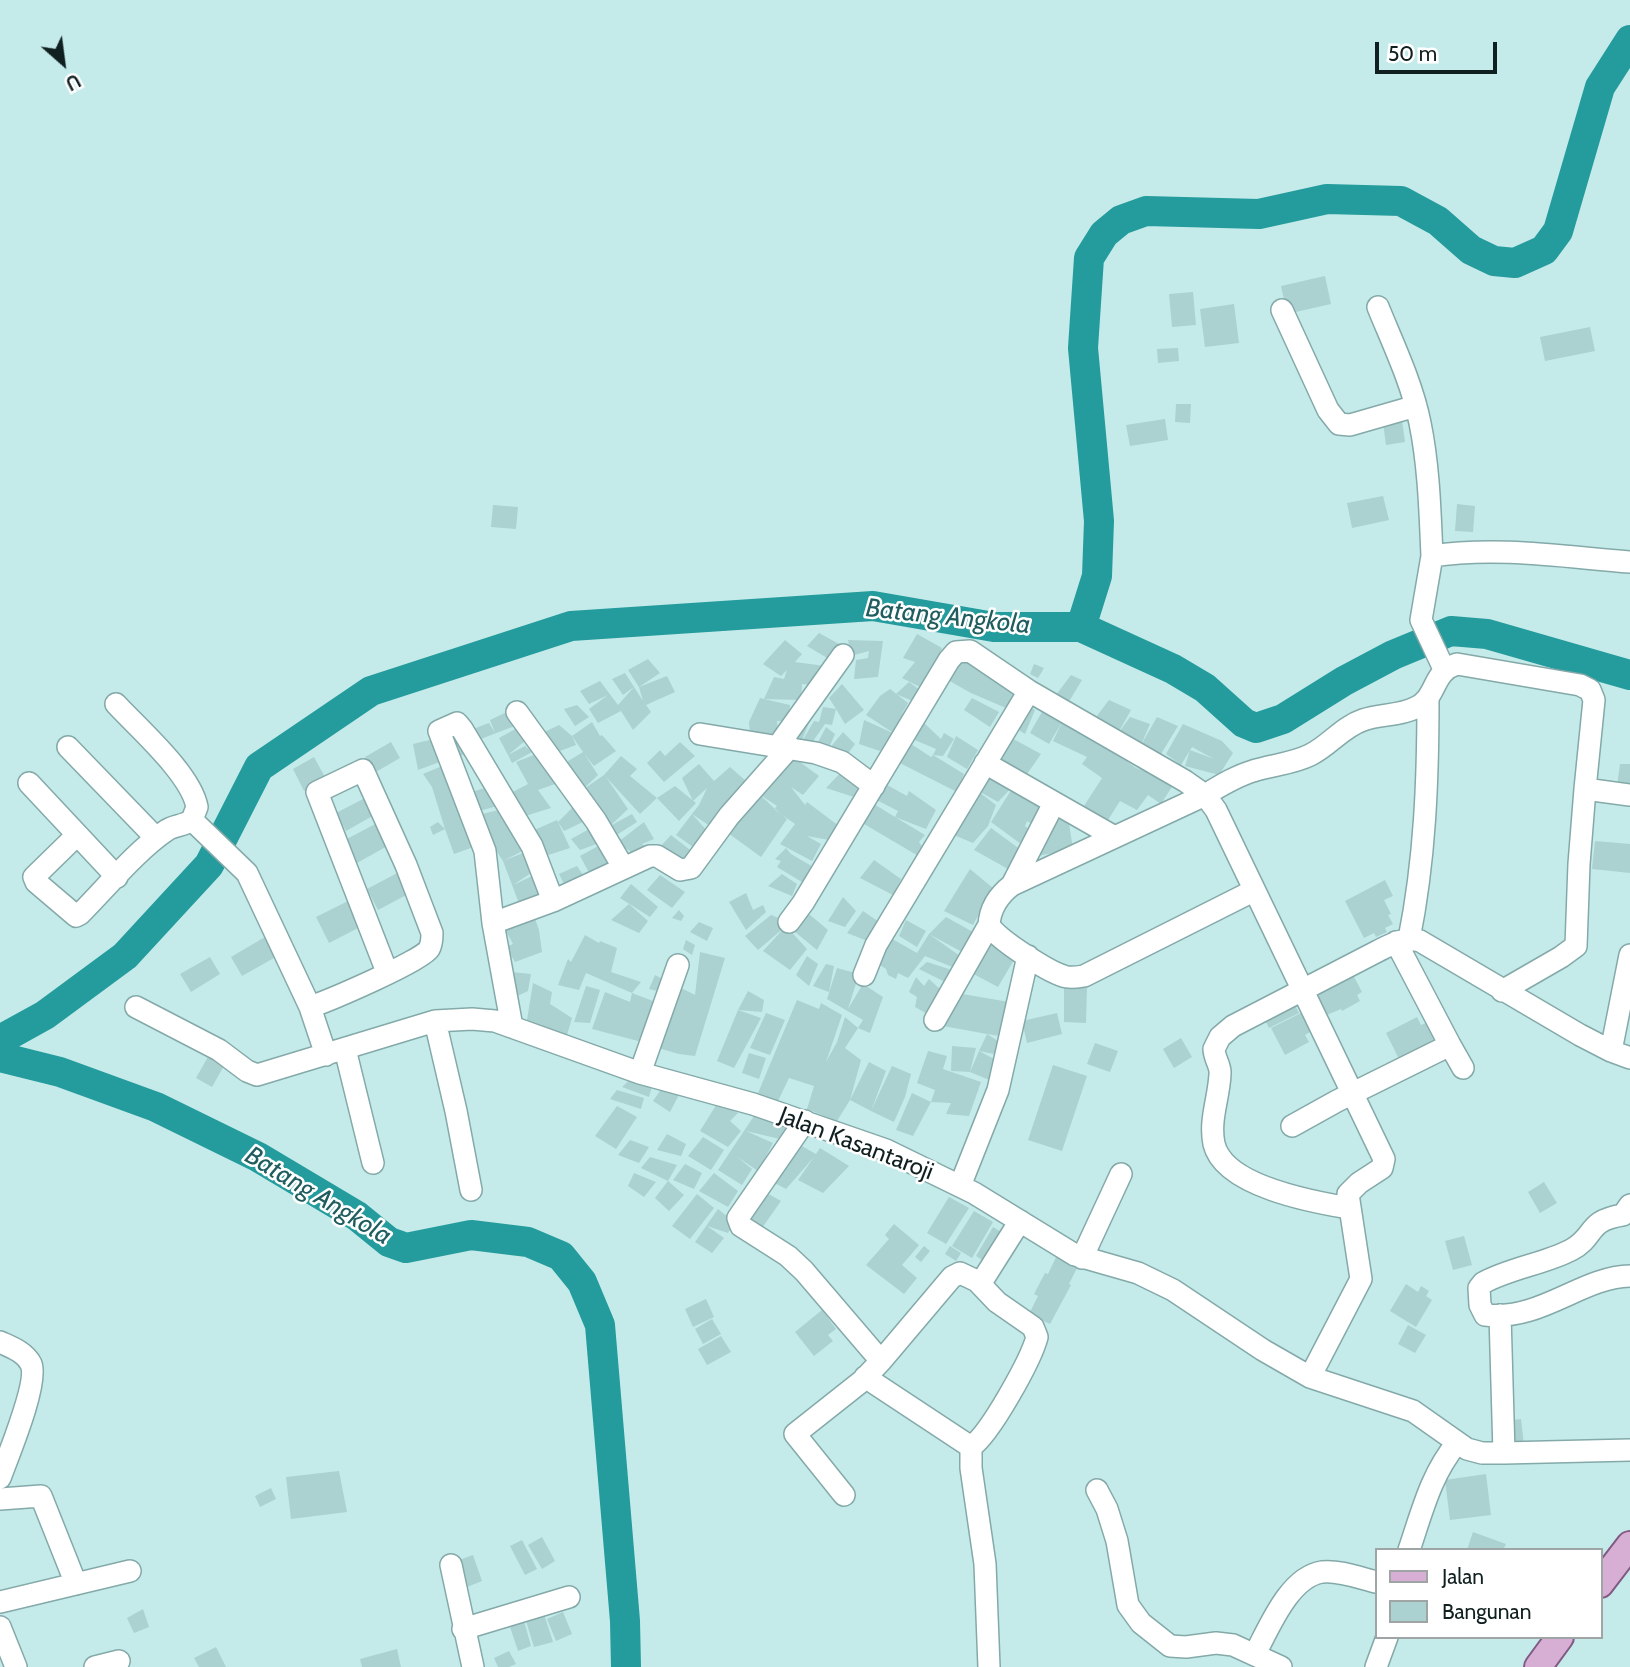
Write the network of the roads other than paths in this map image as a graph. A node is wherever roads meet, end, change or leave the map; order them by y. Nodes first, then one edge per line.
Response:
1 (1378, 307) dead end
2 (1282, 310) dead end
3 (1416, 406) junction
4 (1432, 556) junction
5 (1630, 562) edge
6 (843, 655) dead end
7 (1440, 661) junction
8 (1029, 691) junction
9 (1428, 699) junction
10 (116, 704) dead end
11 (517, 712) dead end
12 (700, 734) dead end
13 (784, 746) junction
14 (68, 747) dead end
15 (985, 763) junction
16 (29, 783) dead end
17 (874, 786) junction
18 (1585, 789) junction
19 (1205, 795) junction
20 (1630, 795) edge
21 (1054, 803) junction
22 (196, 824) junction
23 (77, 835) junction
24 (1114, 836) junction
25 (156, 838) junction
26 (623, 867) junction
27 (117, 877) junction
28 (1012, 885) junction
29 (1253, 891) junction
30 (553, 901) junction
31 (789, 922) dead end
32 (493, 923) junction
33 (989, 925) junction
34 (1403, 940) junction
35 (1630, 955) edge
36 (1028, 956) junction
37 (678, 965) dead end
38 (387, 972) junction
39 (864, 975) dead end
40 (1301, 989) junction
41 (1502, 990) junction
42 (136, 1007) dead end
43 (310, 1007) junction
44 (935, 1020) dead end
45 (435, 1021) junction
46 (512, 1027) junction
47 (1450, 1045) junction
48 (335, 1052) junction
49 (1621, 1055) edge
50 (1463, 1068) dead end
51 (640, 1073) junction
52 (1352, 1093) junction
53 (805, 1121) junction
54 (1292, 1126) dead end
55 (373, 1163) dead end
56 (1121, 1174) dead end
57 (960, 1185) junction
58 (471, 1190) dead end
59 (1630, 1205) edge
60 (1349, 1208) junction
61 (1020, 1221) junction
62 (1082, 1258) junction
63 (1630, 1276) edge
64 (977, 1281) junction
65 (1500, 1315) junction
66 (0, 1342) edge
67 (881, 1361) junction
68 (865, 1377) junction
69 (1310, 1377) junction
70 (1457, 1443) junction
71 (971, 1447) junction
72 (1630, 1450) edge
73 (1504, 1453) junction
74 (0, 1478) edge
75 (1097, 1490) dead end
76 (844, 1496) dead end
77 (0, 1499) edge
78 (1630, 1545) edge
79 (1410, 1548) edge
80 (451, 1565) dead end
81 (130, 1571) dead end
82 (1602, 1581) edge
83 (1374, 1582) edge
84 (76, 1584) junction
85 (569, 1598) dead end
86 (0, 1602) edge
87 (0, 1627) edge
88 (463, 1629) junction
89 (1386, 1639) edge
90 (1559, 1639) edge
91 (1255, 1654) junction
92 (120, 1661) dead end
93 (16, 1667) edge
94 (95, 1667) edge
95 (472, 1667) edge
96 (989, 1667) edge
97 (1281, 1667) edge
98 (1376, 1667) edge
99 (1538, 1667) edge

1 - 3 street
2 - 3 street
3 - 4 street
4 - 5 street
4 - 7 street
6 - 13 street
7 - 9 street
7 - 18 street
8 - 15 street
8 - 17 street
8 - 19 street
9 - 19 street
9 - 34 street
10 - 22 street
11 - 26 street
12 - 13 street
13 - 17 street
13 - 26 street
14 - 25 street
15 - 21 street
15 - 39 street
16 - 23 street
17 - 31 street
18 - 20 street
18 - 41 street
19 - 24 street
19 - 29 street
21 - 24 street
21 - 28 street
22 - 25 street
22 - 43 street
23 - 27 street
23 - 27 street
24 - 28 street
25 - 27 street
26 - 30 street
28 - 33 street
29 - 36 street
29 - 40 street
30 - 32 street
30 - 32 street
32 - 46 street
33 - 36 street
33 - 44 street
34 - 40 street
34 - 41 street
34 - 47 street
35 - 49 street
36 - 57 street
37 - 51 street
38 - 38 street
38 - 43 street
40 - 52 street
40 - 60 street
41 - 49 street
42 - 48 street, Jalan Kasantaroji
43 - 48 street
45 - 46 street, Jalan Kasantaroji
45 - 48 street, Jalan Kasantaroji
45 - 58 street
46 - 51 street, Jalan Kasantaroji
47 - 50 street
47 - 52 street
48 - 55 street
51 - 53 street, Jalan Kasantaroji
52 - 54 street
52 - 60 street
53 - 57 street, Jalan Kasantaroji
53 - 67 street
56 - 62 street
57 - 61 street, Jalan Kasantaroji
59 - 65 street
60 - 69 street
61 - 62 street, Jalan Kasantaroji
61 - 64 street
62 - 69 street, Jalan Kasantaroji
63 - 65 street
64 - 67 street
64 - 71 street
65 - 73 street
66 - 74 street
67 - 68 street
68 - 71 street
68 - 76 street
69 - 70 street, Jalan Kasantaroji
70 - 73 street, Jalan Kasantaroji
70 - 79 street
71 - 96 street
72 - 73 street, Jalan Kasantaroji
75 - 91 street
77 - 84 street
78 - 82 main road
80 - 88 street
81 - 84 street
83 - 91 street
84 - 86 street
85 - 88 street
87 - 93 street
88 - 95 street
89 - 98 street
90 - 99 main road
91 - 97 street
92 - 94 street

